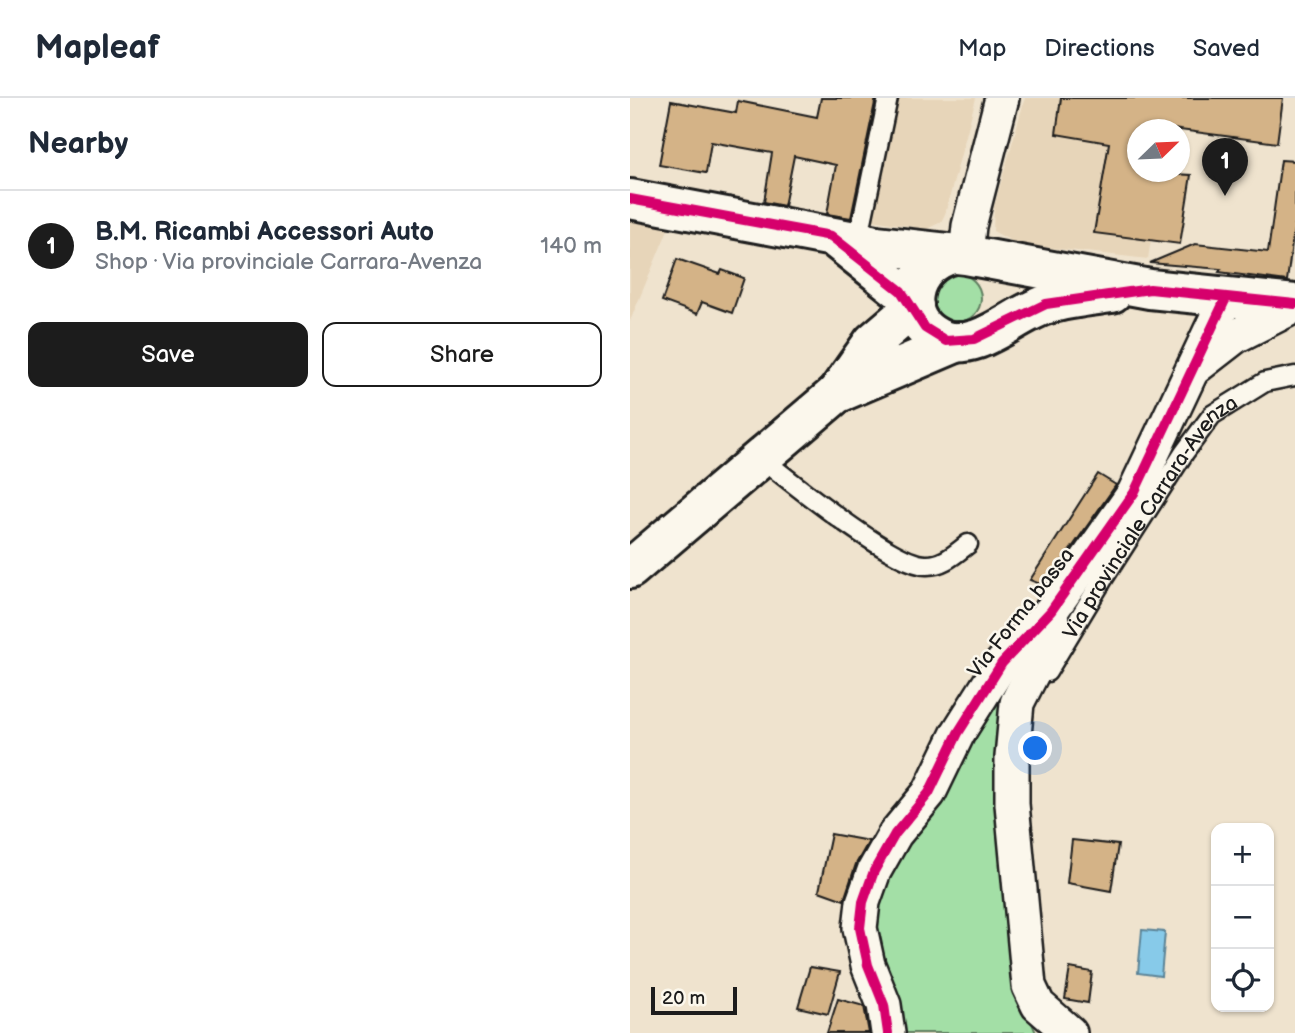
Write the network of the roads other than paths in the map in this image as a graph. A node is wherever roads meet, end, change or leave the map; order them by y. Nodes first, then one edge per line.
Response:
1 (888, 98) edge
2 (1002, 98) edge
3 (630, 199) edge
4 (845, 239) junction
5 (966, 256) junction
6 (1150, 289) junction
7 (1226, 298) junction
8 (1295, 305) edge
9 (914, 307) junction
10 (966, 341) junction
11 (1192, 370) junction
12 (1295, 376) edge
13 (836, 394) junction
14 (760, 457) junction
15 (968, 544) dead end
16 (630, 569) edge
17 (1051, 611) junction
18 (1026, 683) junction
19 (888, 1033) edge
20 (1070, 1033) edge

1 - 4 lane
2 - 5 street
3 - 4 main road
4 - 5 main road
4 - 9 main road
5 - 6 main road
5 - 9 main road
5 - 10 main road
6 - 7 main road
6 - 10 main road
7 - 8 main road
7 - 11 street, Via Forma bassa
8 - 11 street, Via Forma bassa
9 - 10 main road
9 - 13 main road
10 - 13 main road
11 - 17 street, Via Forma bassa
12 - 18 lane, Via provinciale Carrara-Avenza
13 - 14 main road
14 - 15 lane
14 - 16 main road
17 - 18 street, Via Forma bassa
17 - 19 street, Via Forma bassa
18 - 20 street, Via Forma bassa

